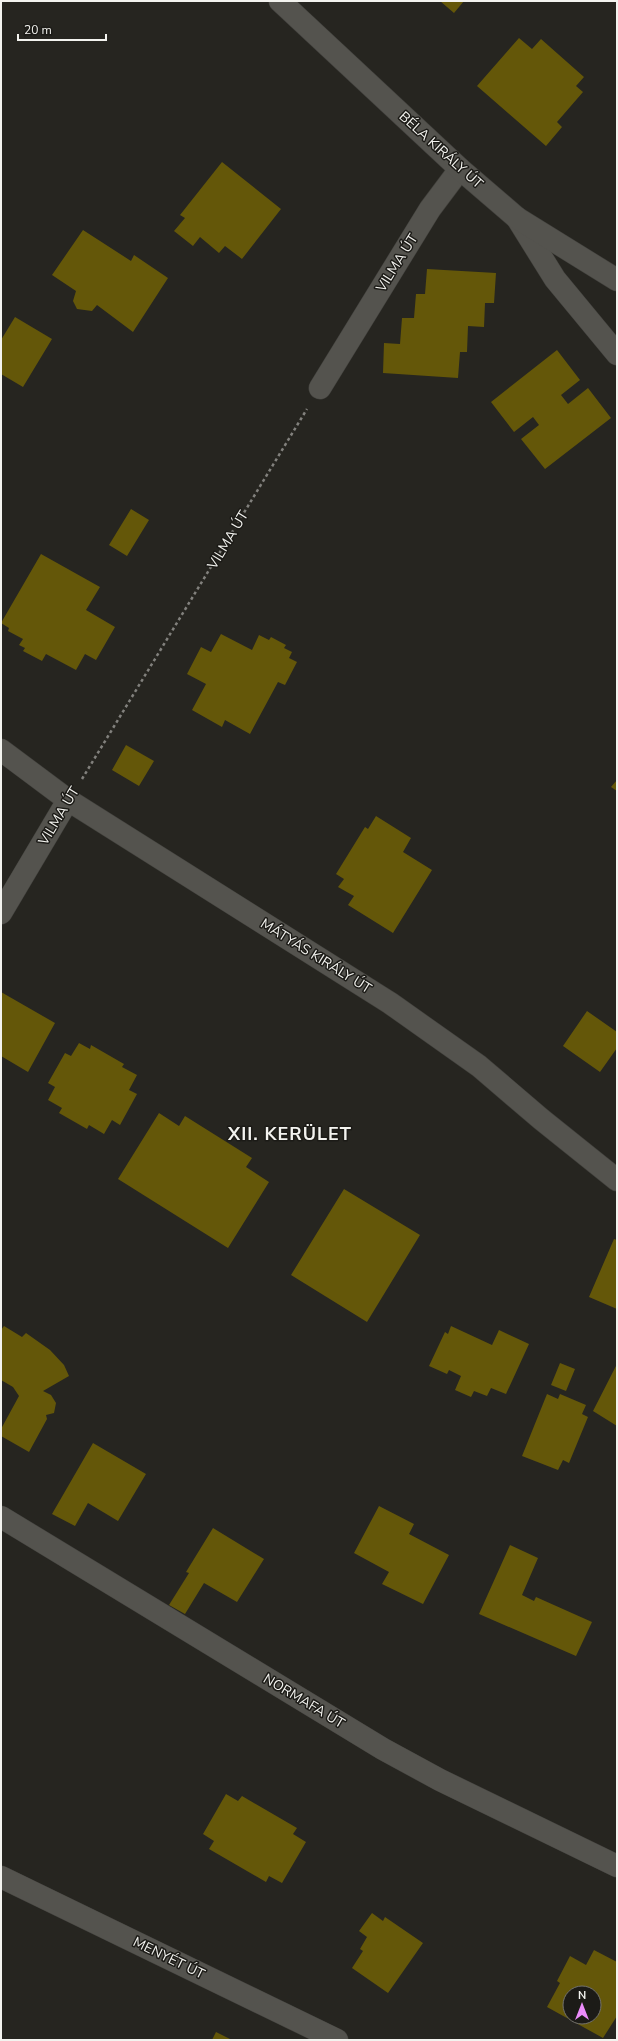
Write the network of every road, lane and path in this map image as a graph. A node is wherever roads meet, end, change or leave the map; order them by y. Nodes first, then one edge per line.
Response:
1 (280, 1) edge
2 (460, 169) junction
3 (517, 218) junction
4 (617, 280) edge
5 (617, 354) edge
6 (320, 388) joint
7 (1, 750) edge
8 (68, 800) junction
9 (1, 913) edge
10 (617, 1180) edge
11 (1, 1517) edge
12 (617, 1866) edge
13 (1, 1877) edge
14 (337, 2040) edge

1 - 2 street, BÉLA KIRÁLY ÚT
2 - 3 street, BÉLA KIRÁLY ÚT
2 - 6 street, VILMA ÚT
3 - 4 street, BÉLA KIRÁLY ÚT
3 - 5 street
6 - 8 path, VILMA ÚT
7 - 8 street, MÁTYÁS KIRÁLY ÚT
8 - 9 street, VILMA ÚT
8 - 10 street, MÁTYÁS KIRÁLY ÚT
11 - 12 street, NORMAFA ÚT
13 - 14 street, MENYÉT ÚT

